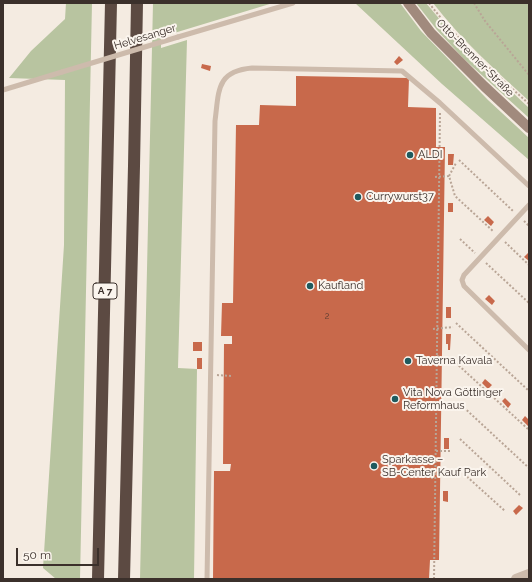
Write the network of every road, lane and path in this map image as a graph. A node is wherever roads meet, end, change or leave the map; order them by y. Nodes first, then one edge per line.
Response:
1 (111, 3) edge
2 (136, 3) edge
3 (293, 3) edge
4 (408, 3) edge
5 (429, 3) edge
6 (474, 3) edge
7 (529, 75) edge
8 (3, 90) edge
9 (440, 103) junction
10 (529, 104) edge
11 (529, 128) edge
12 (459, 160) dead end
13 (456, 163) dead end
14 (449, 176) junction
15 (435, 177) dead end
16 (439, 177) junction
17 (529, 186) edge
18 (529, 206) edge
19 (519, 216) junction
20 (529, 226) edge
21 (499, 237) junction
22 (460, 239) dead end
23 (480, 258) junction
24 (529, 264) edge
25 (529, 303) edge
26 (456, 323) dead end
27 (453, 327) dead end
28 (433, 329) dead end
29 (437, 329) junction
30 (529, 350) edge
31 (437, 356) junction
32 (210, 375) junction
33 (232, 376) dead end
34 (529, 391) edge
35 (458, 402) dead end
36 (529, 430) edge
37 (460, 439) dead end
38 (436, 450) junction
39 (452, 451) dead end
40 (529, 468) edge
41 (464, 474) dead end
42 (431, 478) dead end
43 (436, 478) junction
44 (520, 494) dead end
45 (505, 511) dead end
46 (529, 574) edge
47 (98, 579) edge
48 (124, 579) edge
49 (207, 579) edge
50 (434, 579) edge
51 (516, 579) edge

1 - 47 highway, A 7
2 - 48 highway, A 7
3 - 8 lane, Helvesanger, bridge
4 - 11 main road, Otto-Brenner-Straße
5 - 10 path
6 - 7 path
9 - 16 path
9 - 17 lane
9 - 32 lane
12 - 19 path
13 - 14 path
14 - 16 path
14 - 21 path
15 - 16 path
16 - 29 path
18 - 19 lane
19 - 20 path
19 - 21 lane
21 - 23 lane
21 - 24 path
22 - 23 path
23 - 25 path
23 - 30 lane
26 - 34 path
27 - 29 path
28 - 29 path
29 - 31 path
31 - 36 path
31 - 38 path
32 - 33 path
32 - 49 lane
35 - 40 path
37 - 44 path
38 - 39 path
38 - 43 path
41 - 45 path
42 - 43 path
43 - 50 path
46 - 51 street

